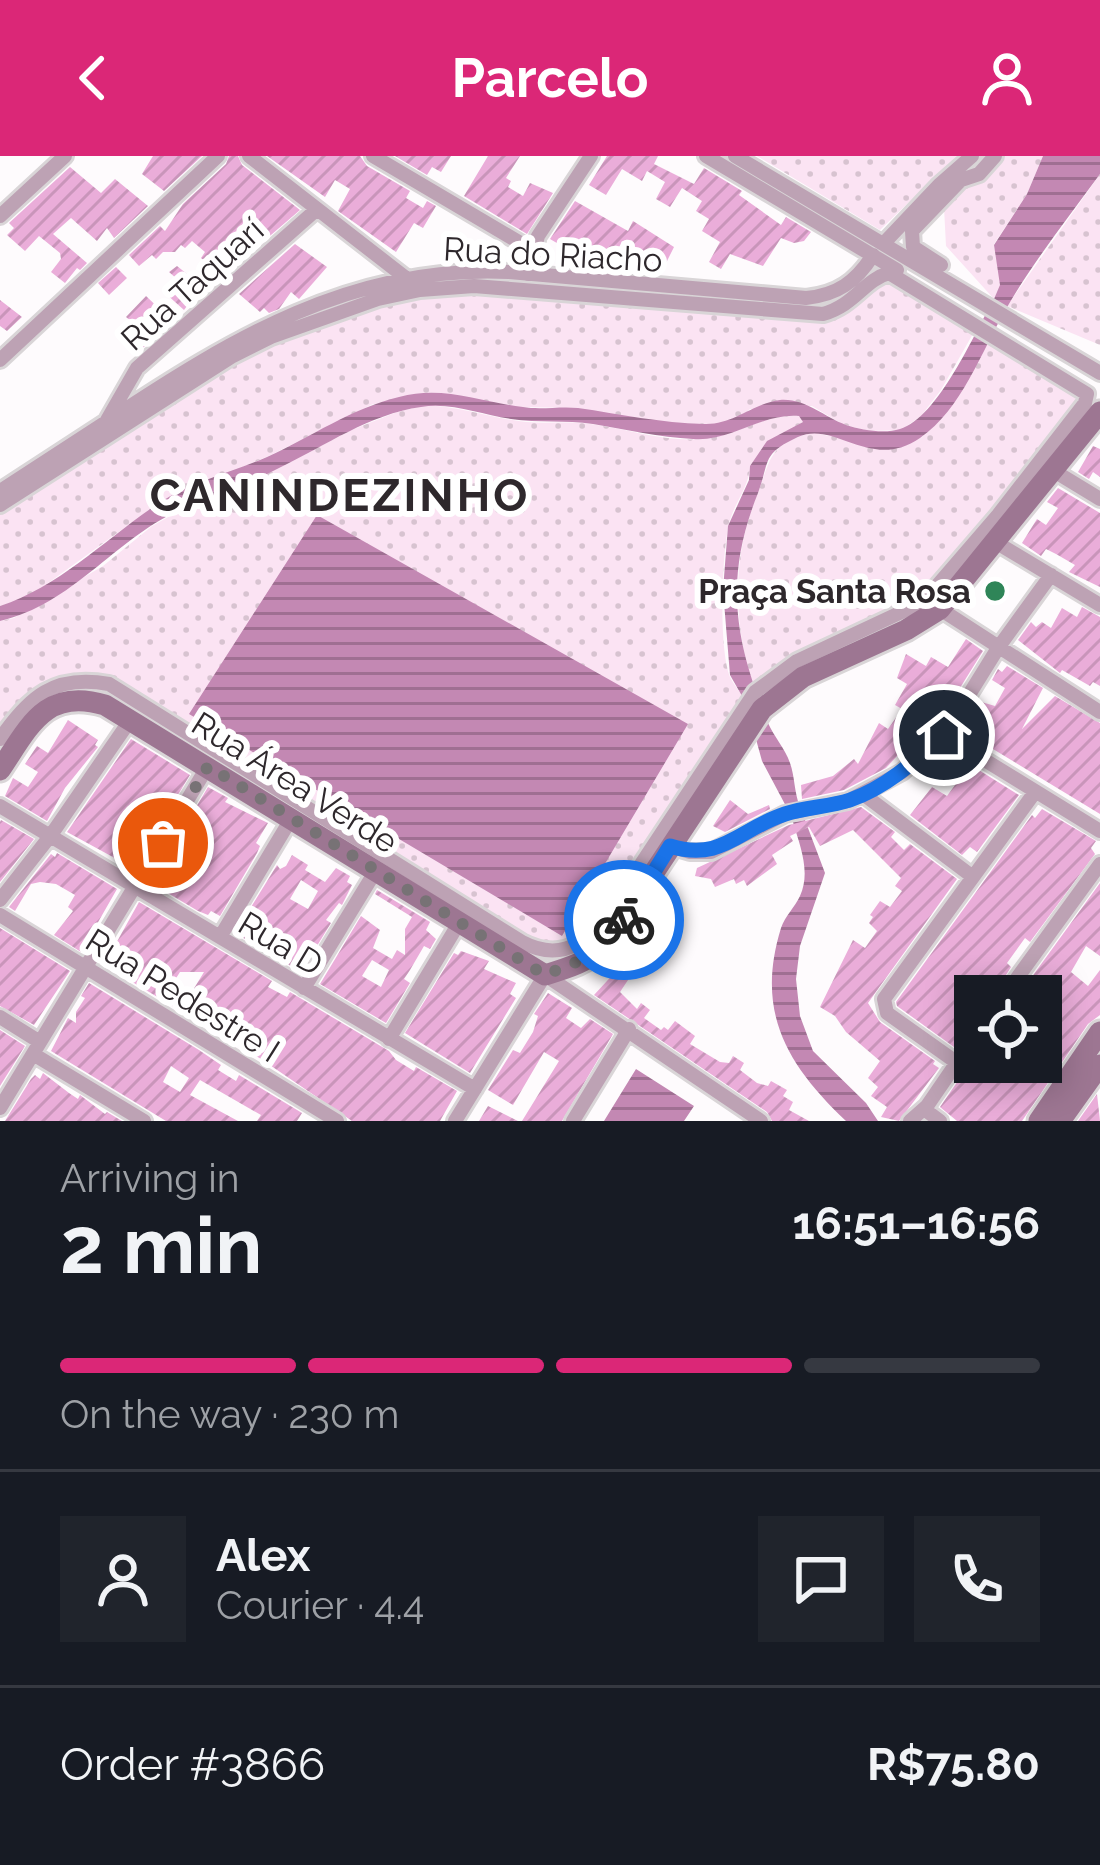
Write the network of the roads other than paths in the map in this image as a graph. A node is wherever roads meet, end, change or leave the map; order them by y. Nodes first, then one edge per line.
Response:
1 (65, 156) edge
2 (218, 156) edge
3 (249, 156) edge
4 (373, 156) edge
5 (591, 156) edge
6 (706, 156) edge
7 (735, 156) edge
8 (972, 156) edge
9 (995, 156) edge
10 (770, 186) junction
11 (316, 209) junction
12 (0, 216) edge
13 (885, 242) junction
14 (534, 251) junction
15 (872, 255) junction
16 (941, 265) dead end
17 (527, 274) junction
18 (406, 278) junction
19 (951, 306) junction
20 (1020, 347) junction
21 (0, 360) edge
22 (1100, 373) edge
23 (1100, 394) edge
24 (1100, 412) edge
25 (106, 422) junction
26 (1054, 471) junction
27 (0, 491) edge
28 (1100, 499) edge
29 (0, 505) edge
30 (997, 542) junction
31 (1051, 575) junction
32 (1100, 605) edge
33 (940, 609) junction
34 (998, 648) junction
35 (754, 706) junction
36 (1100, 712) edge
37 (131, 718) junction
38 (944, 735) junction
39 (0, 740) edge
40 (208, 766) junction
41 (0, 770) edge
42 (1035, 792) junction
43 (863, 794) junction
44 (0, 806) edge
45 (291, 819) junction
46 (1100, 831) edge
47 (51, 835) junction
48 (670, 846) junction
49 (1100, 864) edge
50 (376, 872) junction
51 (973, 877) junction
52 (136, 887) junction
53 (0, 900) edge
54 (0, 915) edge
55 (459, 923) junction
56 (220, 938) junction
57 (85, 965) junction
58 (545, 975) junction
59 (1019, 975) edge
60 (304, 988) junction
61 (0, 1017) edge
62 (629, 1029) junction
63 (1100, 1032) edge
64 (389, 1039) junction
65 (36, 1048) junction
66 (954, 1061) edge
67 (954, 1065) edge
68 (1100, 1065) edge
69 (475, 1089) junction
70 (0, 1108) edge
71 (927, 1108) junction
72 (144, 1121) edge
73 (337, 1121) edge
74 (455, 1121) edge
75 (573, 1121) edge
76 (761, 1121) edge
77 (910, 1121) edge
78 (940, 1121) edge
79 (1039, 1121) edge
80 (1060, 1121) edge

1 - 12 street
2 - 21 street
3 - 11 street
4 - 14 street
5 - 14 street
6 - 10 street
7 - 10 street
8 - 13 street
9 - 16 street
10 - 13 street
10 - 15 street
11 - 18 street
11 - 25 street, Rua Taquarí
13 - 22 street
14 - 17 street
15 - 17 street, Rua do Riacho
15 - 19 street
17 - 18 street, Rua do Riacho
18 - 25 street, Rua do Riacho
19 - 20 street
19 - 29 street
20 - 23 street
20 - 35 street
24 - 26 main road
25 - 27 street, Rua Taquarí
26 - 28 street
26 - 30 main road
30 - 31 street
30 - 33 main road
31 - 32 street
31 - 34 street
33 - 34 street
33 - 35 main road
34 - 36 street
34 - 38 street
35 - 39 street
35 - 48 main road
37 - 40 main road, Rua Área Verde
37 - 41 main road, Rua Área Verde
37 - 47 street
38 - 42 street
38 - 43 street
40 - 45 main road, Rua Área Verde
40 - 52 street
42 - 46 street
42 - 51 street
43 - 48 street
43 - 51 street
44 - 47 street, Rua D
45 - 50 main road, Rua Área Verde
45 - 56 street
47 - 52 street, Rua D
47 - 53 street
48 - 58 main road
49 - 59 street
50 - 55 main road, Rua Área Verde
50 - 60 street
51 - 66 street
52 - 56 street, Rua D
52 - 57 street
54 - 57 street, Rua Pedestre I
55 - 58 main road, Rua Área Verde
55 - 64 street
56 - 60 street, Rua D
57 - 65 street
57 - 73 street, Rua Pedestre I
58 - 62 street, Rua Área Verde
58 - 69 street
60 - 64 street, Rua D
61 - 65 street
62 - 75 street
62 - 76 street, Rua Área Verde
63 - 79 main road
64 - 69 street, Rua D
65 - 70 street
65 - 72 street
67 - 71 street
68 - 80 main road
69 - 74 street
71 - 77 street
71 - 78 street

